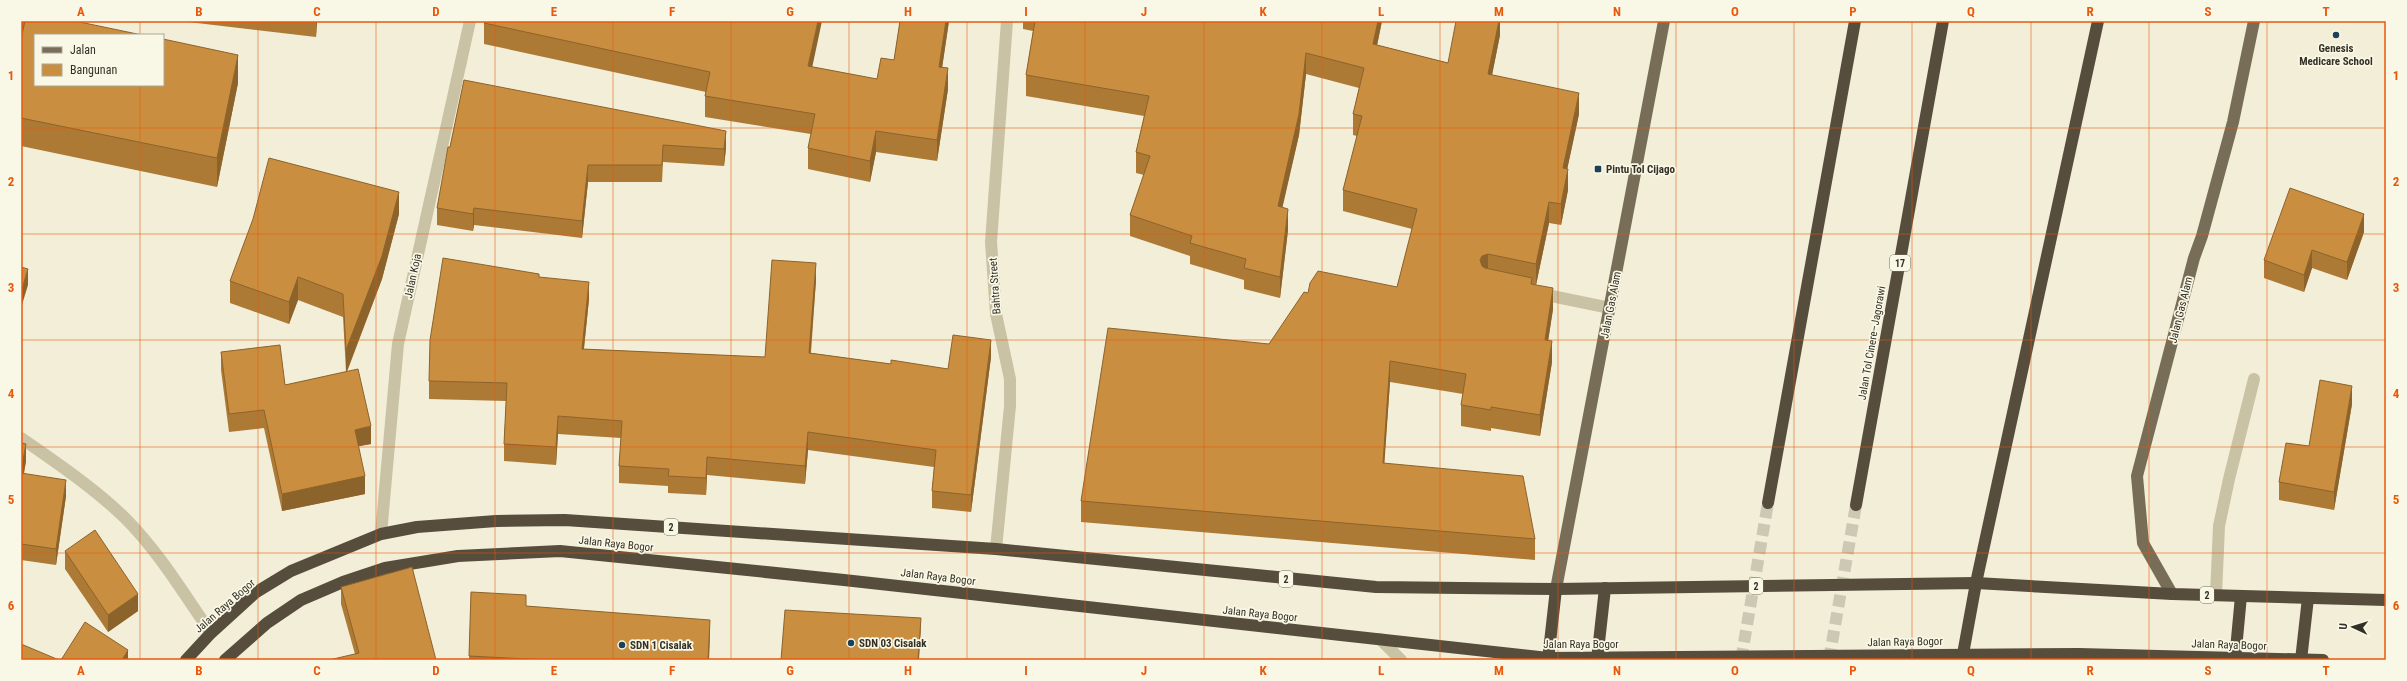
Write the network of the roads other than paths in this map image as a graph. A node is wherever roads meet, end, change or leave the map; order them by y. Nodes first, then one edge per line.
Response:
1 (470, 21) edge
2 (1007, 21) edge
3 (1664, 21) edge
4 (1855, 21) edge
5 (1943, 21) edge
6 (2098, 21) edge
7 (2254, 21) edge
8 (1526, 290) edge
9 (1610, 308) junction
10 (2254, 379) dead end
11 (21, 438) edge
12 (1768, 503) tunnel mouth
13 (1856, 505) tunnel mouth
14 (381, 534) junction
15 (996, 549) junction
16 (1976, 583) junction
17 (1605, 588) junction
18 (1556, 589) junction
19 (2172, 594) junction
20 (2216, 595) junction
21 (2241, 596) junction
22 (2308, 598) junction
23 (2386, 600) edge
24 (211, 633) junction
25 (1380, 639) junction
26 (1963, 654) junction
27 (2079, 654) junction
28 (1881, 655) junction
29 (1548, 659) edge
30 (1597, 659) edge
31 (2235, 659) edge
32 (186, 660) edge
33 (225, 660) edge
34 (1401, 660) edge
35 (1844, 660) edge
36 (2095, 660) edge
37 (2302, 660) edge
38 (2323, 660) edge

1 - 14 street, Jalan Koja
2 - 15 street, Bahtra Street
3 - 9 main road, Jalan Gas Alam
4 - 12 highway
5 - 13 highway, Jalan Tol Cinere–Jagorawi / 17
6 - 16 highway
7 - 19 main road, Jalan Gas Alam
8 - 9 street
9 - 18 main road, Jalan Gas Alam
10 - 20 street
11 - 24 street
14 - 15 highway, Jalan Raya Bogor / 2
14 - 24 highway, Jalan Raya Bogor / 2
15 - 18 highway, Jalan Raya Bogor / 2
16 - 17 highway, 2
16 - 19 highway
16 - 26 highway
17 - 18 highway, Jalan Raya Bogor
17 - 30 highway
18 - 29 highway
19 - 20 highway, 2
20 - 21 highway, 2
21 - 22 highway, 2
21 - 31 highway
22 - 23 highway, 2
22 - 37 highway
24 - 32 highway, Jalan Raya Bogor / 2
25 - 29 highway, Jalan Raya Bogor
25 - 33 highway, Jalan Raya Bogor
25 - 34 street
26 - 27 highway, Jalan Raya Bogor
26 - 28 highway, Jalan Raya Bogor
27 - 31 highway, Jalan Raya Bogor
27 - 36 highway
28 - 30 highway, Jalan Raya Bogor
28 - 35 highway
29 - 30 highway, Jalan Raya Bogor
31 - 37 highway, Jalan Raya Bogor
37 - 38 highway, Jalan Raya Bogor

